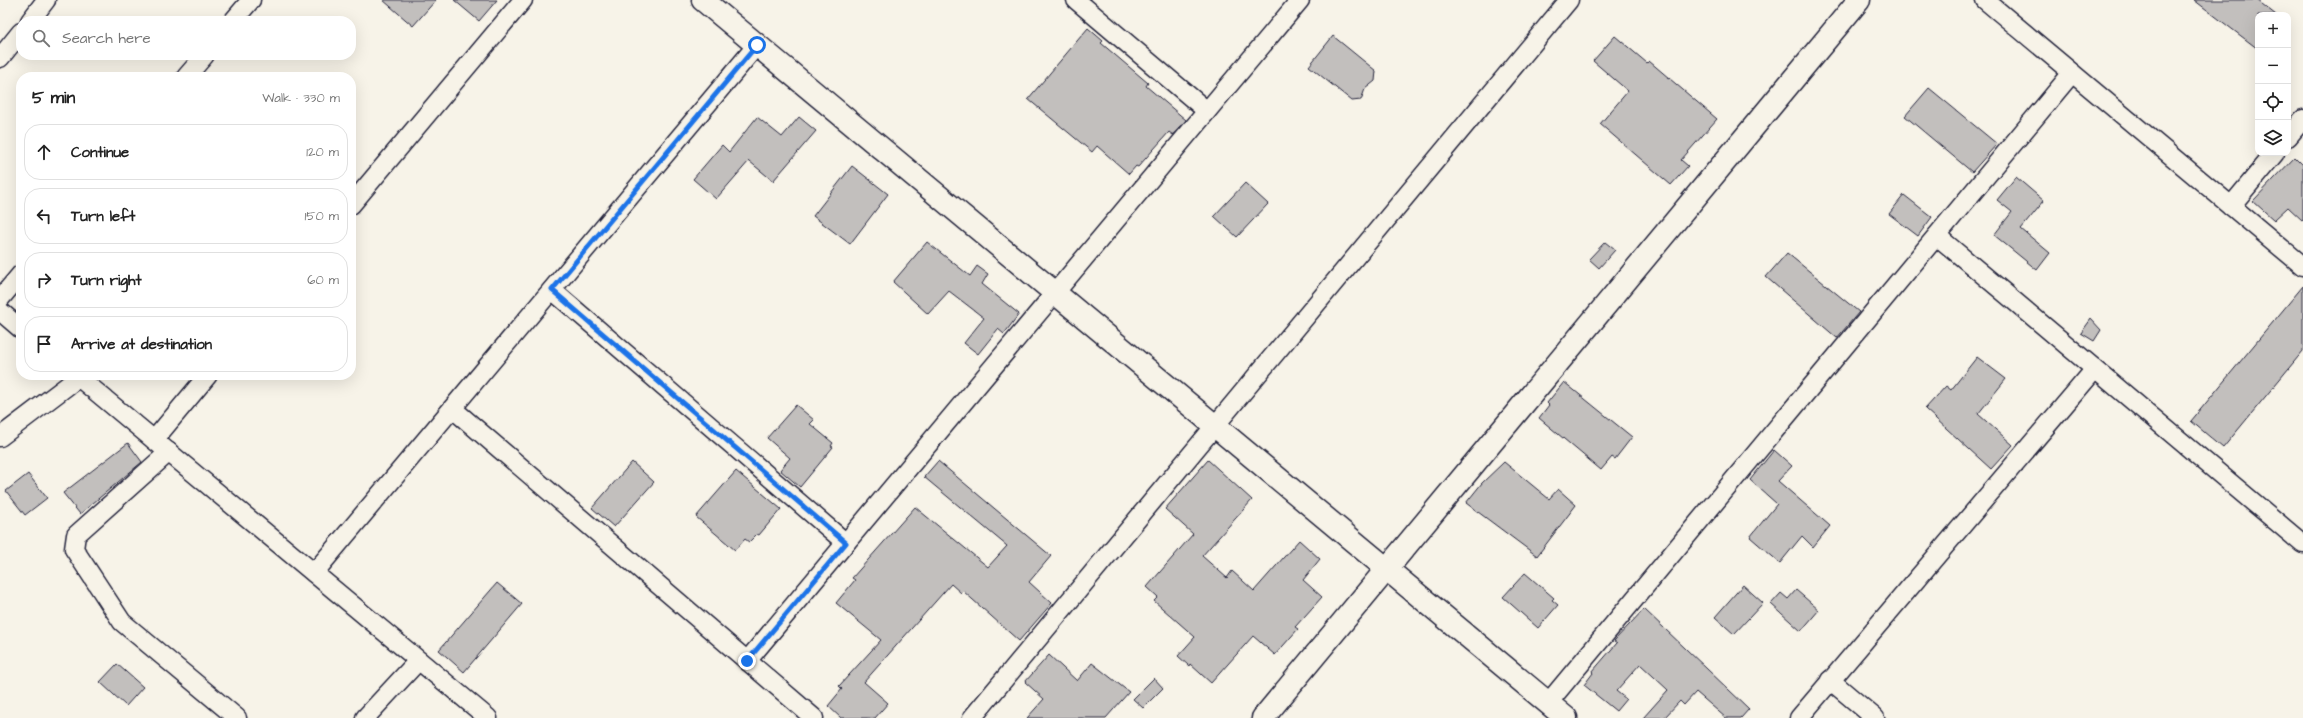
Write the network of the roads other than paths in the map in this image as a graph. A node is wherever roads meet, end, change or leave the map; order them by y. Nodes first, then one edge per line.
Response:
1 (46, 0) edge
2 (251, 0) edge
3 (523, 0) edge
4 (703, 0) edge
5 (1076, 0) edge
6 (1300, 0) edge
7 (1569, 0) edge
8 (1859, 0) edge
9 (1985, 0) edge
10 (34, 16) edge
11 (237, 16) edge
12 (16, 38) edge
13 (757, 45) junction
14 (0, 58) edge
15 (201, 60) edge
16 (190, 72) edge
17 (2072, 73) junction
18 (1207, 111) junction
19 (2303, 119) edge
20 (2291, 133) edge
21 (2273, 156) edge
22 (356, 199) edge
23 (2231, 206) junction
24 (1937, 236) junction
25 (2303, 266) edge
26 (16, 280) edge
27 (552, 290) junction
28 (1055, 293) junction
29 (0, 299) edge
30 (0, 311) edge
31 (16, 325) edge
32 (2094, 369) junction
33 (73, 380) edge
34 (83, 380) edge
35 (204, 380) edge
36 (453, 409) junction
37 (1215, 426) junction
38 (0, 437) edge
39 (154, 440) junction
40 (169, 452) junction
41 (846, 543) junction
42 (2303, 544) edge
43 (1386, 568) junction
44 (314, 573) junction
45 (418, 661) junction
46 (747, 661) junction
47 (1830, 680) junction
48 (1548, 703) junction
49 (237, 718) edge
50 (365, 718) edge
51 (488, 718) edge
52 (814, 718) edge
53 (972, 718) edge
54 (1263, 718) edge
55 (1566, 718) edge
56 (1798, 718) edge
57 (1875, 718) edge

1 - 10 street
2 - 11 street
3 - 22 street
4 - 13 street
5 - 18 street
6 - 18 street
7 - 37 street
8 - 43 street
9 - 17 street
12 - 14 street
13 - 27 street
13 - 28 street
15 - 16 street
17 - 23 street
17 - 24 street
18 - 28 street
19 - 20 street
21 - 23 street
23 - 25 street
24 - 32 street
24 - 48 street
26 - 29 street
27 - 36 street
27 - 41 street
28 - 37 street
28 - 41 street
30 - 31 street
32 - 42 street
32 - 47 street
33 - 38 street
34 - 39 street
35 - 39 street
36 - 44 street
36 - 46 street
37 - 43 street
37 - 53 street
39 - 40 street
40 - 44 street
40 - 49 street
41 - 46 street
43 - 48 street
43 - 54 street
44 - 45 street
45 - 50 street
45 - 51 street
46 - 52 street
47 - 56 street
47 - 57 street
48 - 55 street

